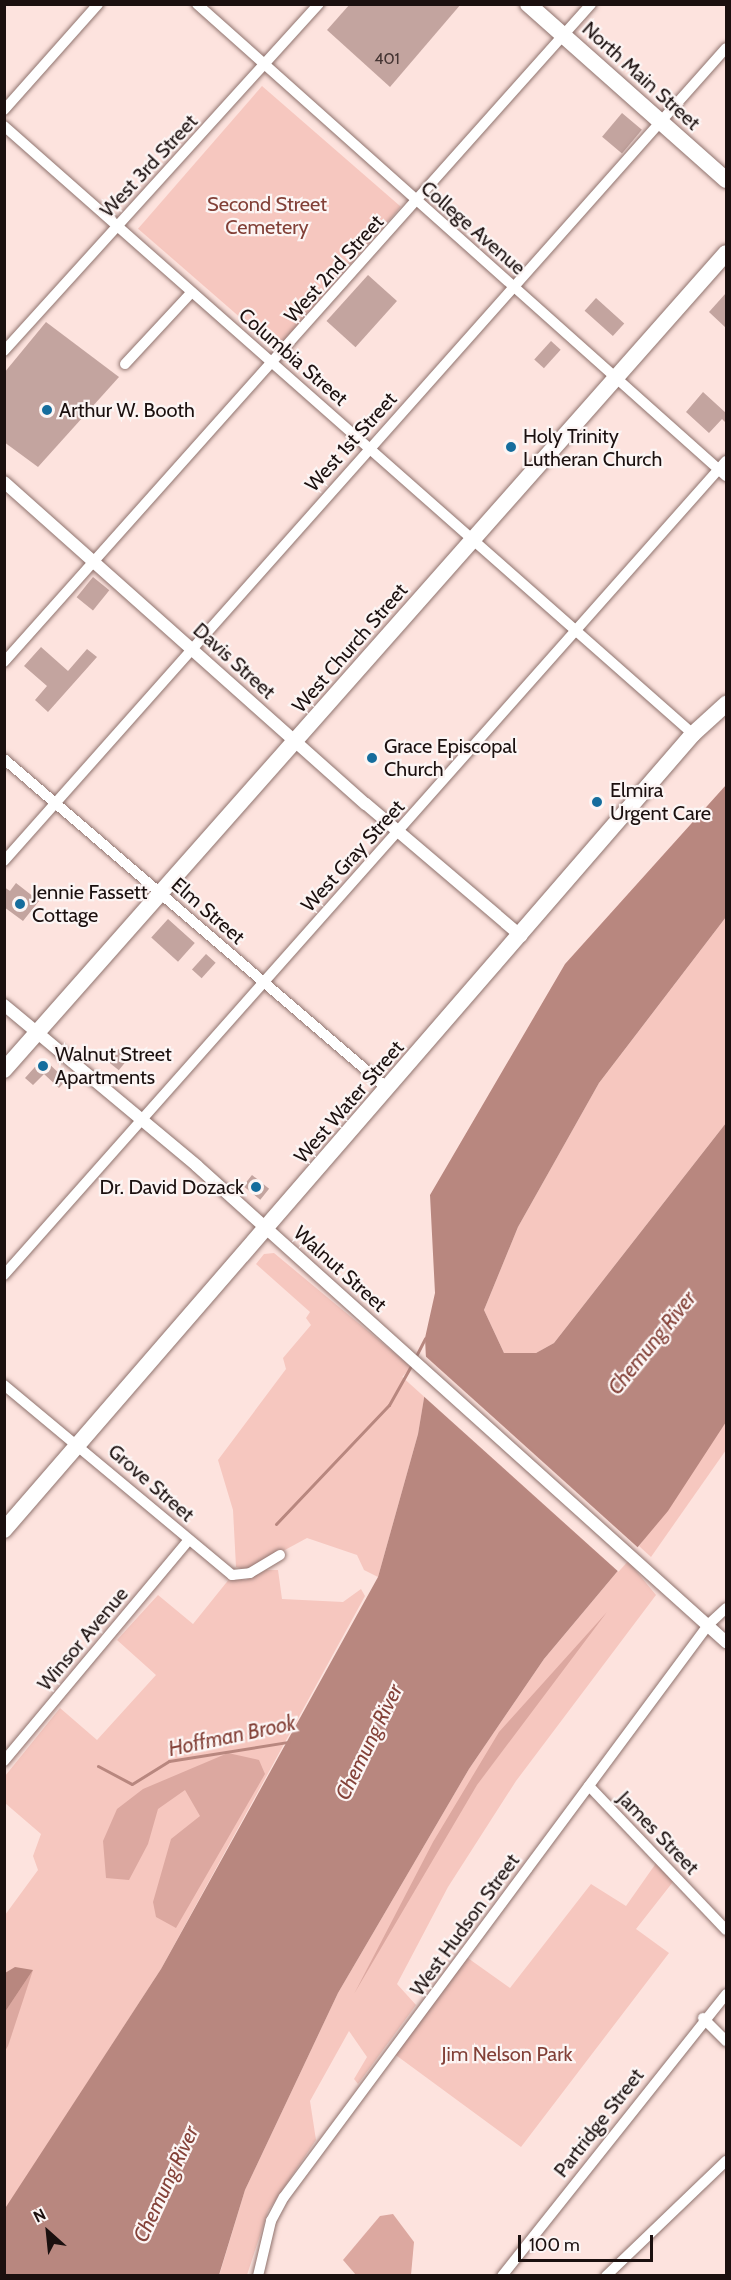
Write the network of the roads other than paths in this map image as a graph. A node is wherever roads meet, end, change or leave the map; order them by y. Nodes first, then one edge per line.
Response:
1 (98, 4) edge
2 (197, 4) edge
3 (319, 4) edge
4 (528, 4) edge
5 (591, 4) edge
6 (563, 35) junction
7 (726, 48) edge
8 (264, 67) junction
9 (4, 110) edge
10 (662, 122) junction
11 (4, 126) edge
12 (726, 180) edge
13 (418, 203) junction
14 (118, 226) junction
15 (726, 254) edge
16 (513, 287) junction
17 (192, 292) junction
18 (4, 351) edge
19 (125, 364) dead end
20 (273, 364) junction
21 (616, 379) junction
22 (370, 447) junction
23 (724, 469) edge
24 (4, 482) edge
25 (474, 538) junction
26 (95, 559) junction
27 (576, 630) junction
28 (193, 650) junction
29 (4, 662) edge
30 (726, 704) edge
31 (693, 734) junction
32 (295, 741) junction
33 (4, 759) edge
34 (57, 804) junction
35 (398, 832) junction
36 (4, 861) edge
37 (162, 894) junction
38 (521, 936) junction
39 (264, 982) junction
40 (4, 1005) edge
41 (37, 1033) junction
42 (4, 1070) edge
43 (388, 1089) junction
44 (142, 1120) junction
45 (265, 1229) junction
46 (4, 1275) edge
47 (4, 1385) edge
48 (79, 1444) junction
49 (4, 1530) edge
50 (189, 1540) junction
51 (280, 1556) dead end
52 (726, 1608) edge
53 (709, 1624) junction
54 (726, 1642) edge
55 (4, 1761) edge
56 (589, 1786) junction
57 (726, 1930) edge
58 (726, 1994) edge
59 (703, 2018) junction
60 (726, 2041) edge
61 (726, 2161) edge
62 (258, 2276) edge
63 (502, 2276) edge
64 (606, 2276) edge

1 - 9 street
2 - 8 street, College Avenue
3 - 8 street, West 3rd Street
4 - 6 main road, North Main Street
5 - 6 street, West 2nd Street
6 - 10 main road, North Main Street
6 - 13 street, West 2nd Street
7 - 10 street, West 1st Street
8 - 13 street, College Avenue
8 - 14 street, West 3rd Street
10 - 12 main road, North Main Street
10 - 16 street, West 1st Street
11 - 14 street, Columbia Street
13 - 16 street, College Avenue
13 - 20 street, West 2nd Street
14 - 17 street, Columbia Street
14 - 18 street, West 3rd Street
15 - 21 main road, West Church Street
16 - 21 street, College Avenue
16 - 22 street, West 1st Street
17 - 19 street
17 - 20 street, Columbia Street
20 - 22 street, Columbia Street
20 - 26 street, West 2nd Street
21 - 23 street, College Avenue
21 - 25 main road, West Church Street
22 - 25 street, Columbia Street
22 - 28 street, West 1st Street
23 - 27 street, West Gray Street
24 - 26 street, Davis Street
25 - 27 street, Columbia Street
25 - 32 main road, West Church Street
26 - 28 street, Davis Street
26 - 29 street, West 2nd Street
27 - 31 street, Columbia Street
27 - 35 street, West Gray Street
28 - 32 street, Davis Street
28 - 34 street, West 1st Street
30 - 31 main road, West Water Street
31 - 38 main road, West Water Street
32 - 35 street, Davis Street
32 - 37 main road, West Church Street
33 - 34 street, Elm Street
34 - 36 street, West 1st Street
34 - 37 street, Elm Street
35 - 38 street, Davis Street
35 - 39 street, West Gray Street
37 - 39 street, Elm Street
37 - 41 main road, West Church Street
38 - 43 main road, West Water Street
39 - 43 street, Elm Street
39 - 44 street, West Gray Street
40 - 41 street, Walnut Street
41 - 42 main road, West Church Street
41 - 44 street, Walnut Street
43 - 45 main road, West Water Street
44 - 45 street, Walnut Street
44 - 46 street, West Gray Street
45 - 48 main road, West Water Street
45 - 53 street, Walnut Street
47 - 48 street, Grove Street
48 - 49 main road, West Water Street
48 - 50 street, Grove Street
50 - 51 street, Grove Street
50 - 55 street, Winsor Avenue
52 - 53 street, West Hudson Street
53 - 54 street, Walnut Street
53 - 56 street, West Hudson Street
56 - 57 street, James Street
56 - 62 street, West Hudson Street
58 - 59 street, Partridge Street
59 - 60 street
59 - 63 street, Partridge Street
61 - 64 street

